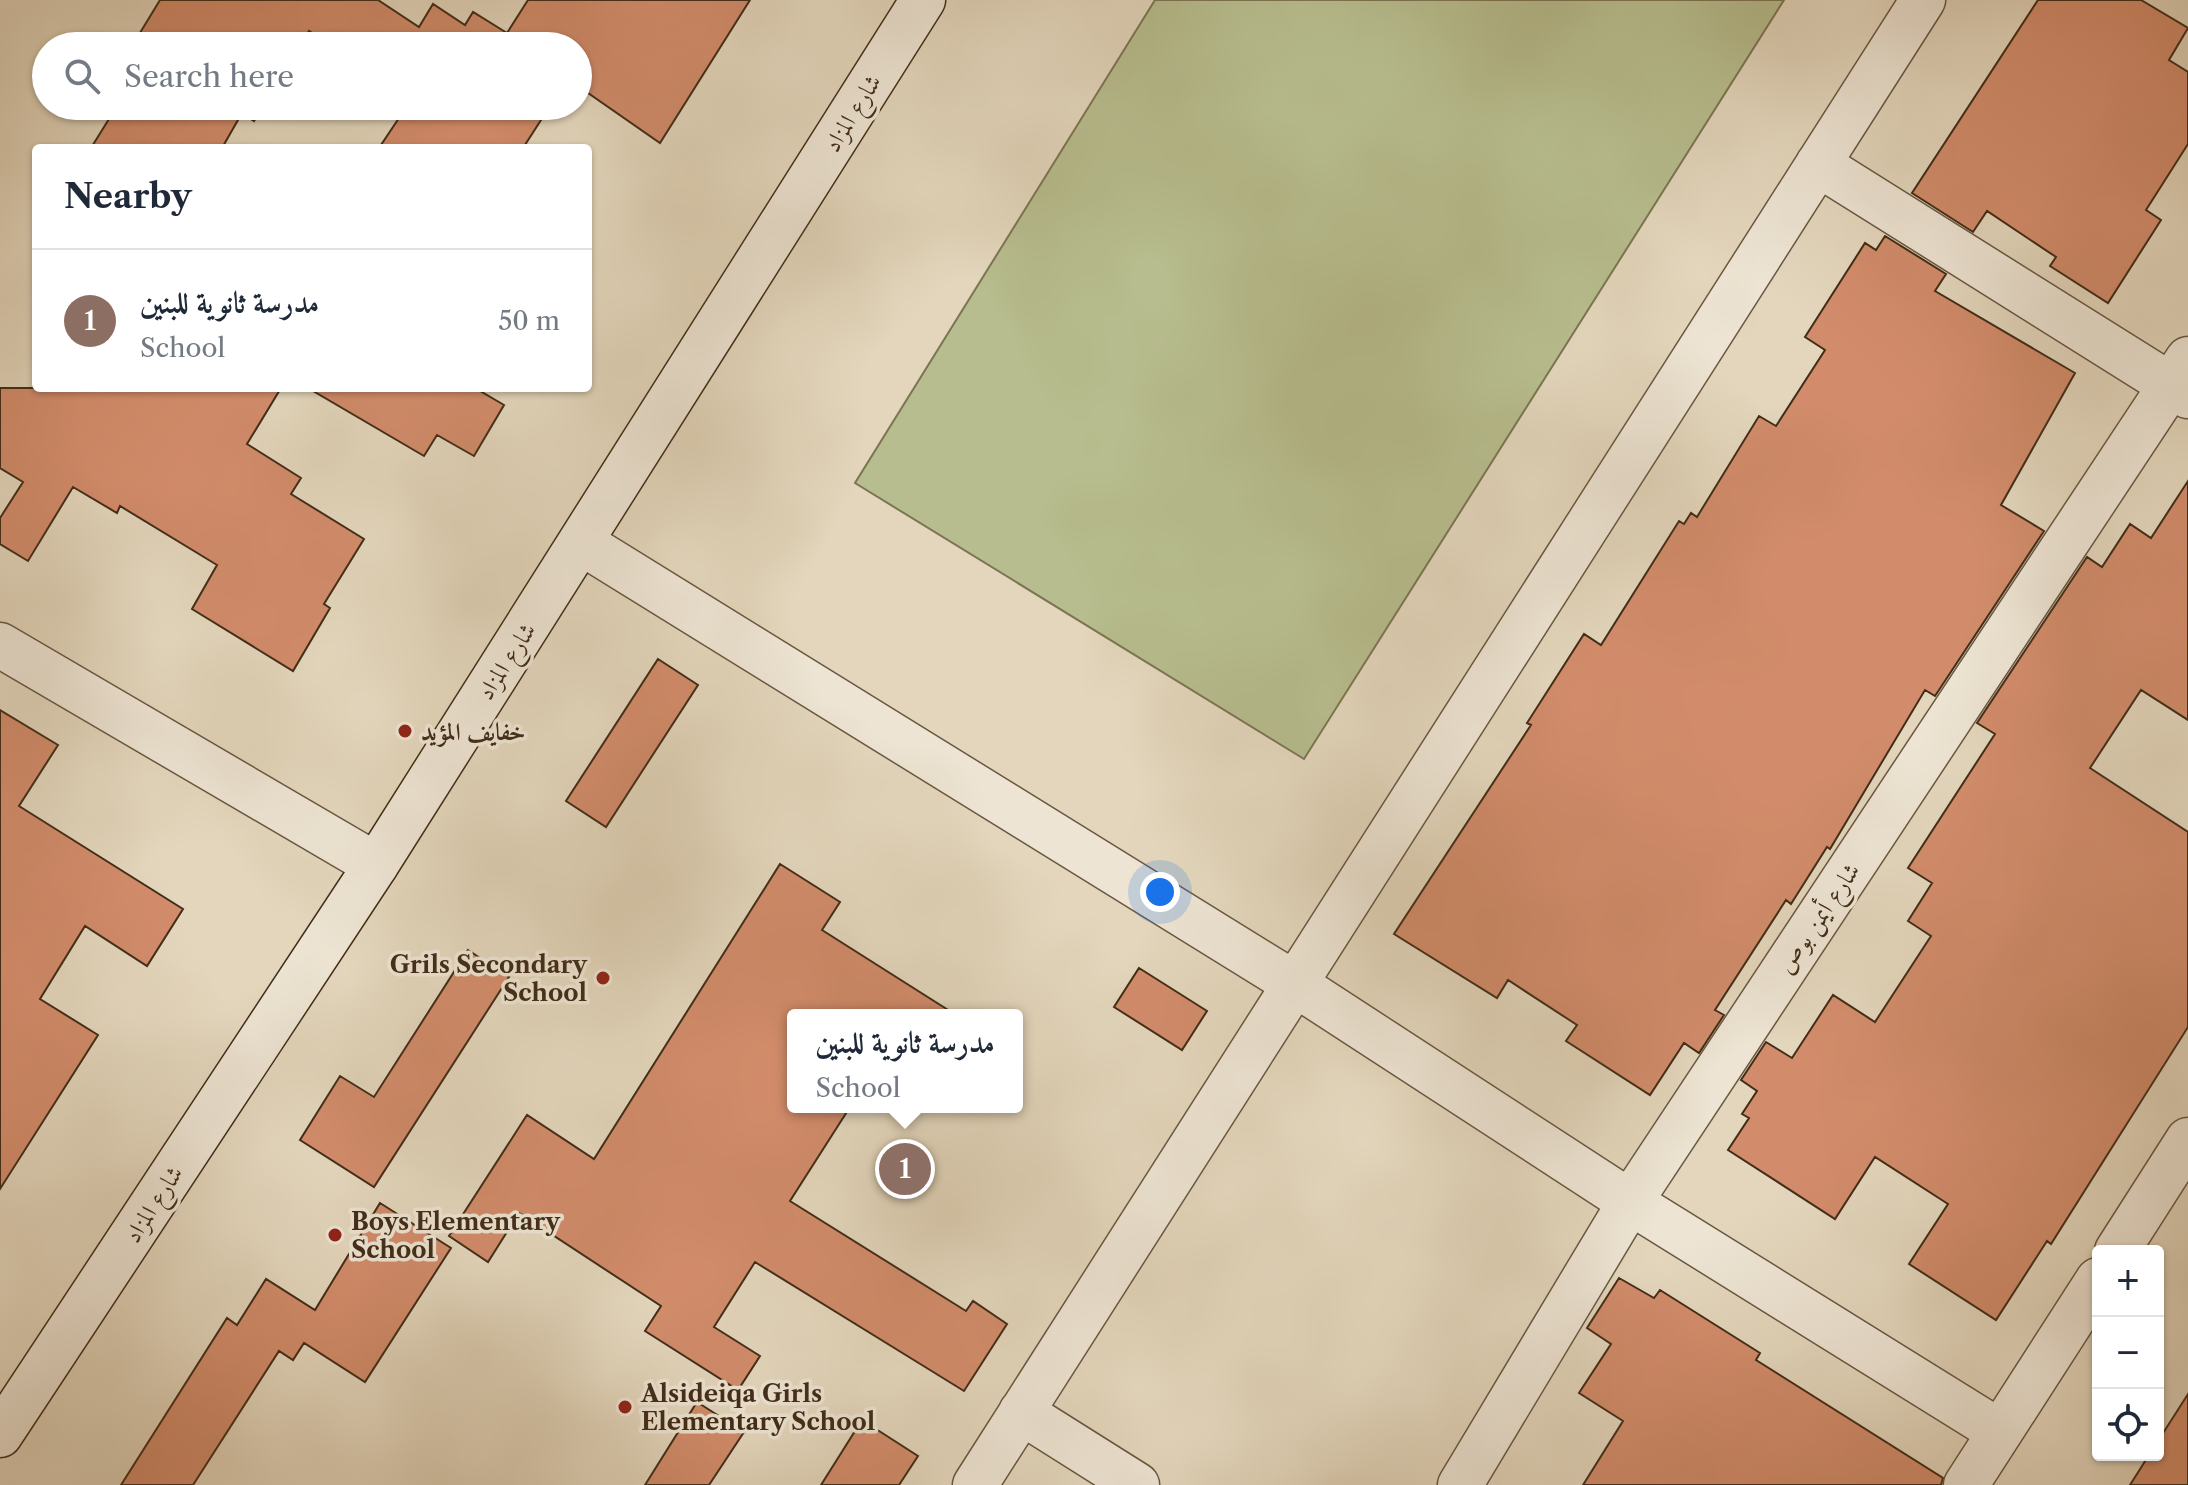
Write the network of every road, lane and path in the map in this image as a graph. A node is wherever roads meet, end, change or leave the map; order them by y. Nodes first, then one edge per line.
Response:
1 (923, 0) edge
2 (1923, 0) edge
3 (1818, 164) junction
4 (2182, 380) edge
5 (582, 543) junction
6 (0, 645) edge
7 (376, 865) junction
8 (1295, 984) junction
9 (2188, 1140) edge
10 (1630, 1202) junction
11 (2121, 1245) edge
12 (2092, 1289) edge
13 (1021, 1412) junction
14 (2000, 1432) junction
15 (0, 1435) edge
16 (975, 1485) edge
17 (1137, 1485) edge
18 (1460, 1485) edge
19 (1966, 1485) edge

1 - 5 street, شارع المزاد
2 - 3 street
3 - 4 street
3 - 8 street
4 - 10 street, شارع أيمن بوص
5 - 7 street, شارع المزاد
5 - 8 street
6 - 7 street
7 - 15 street, شارع المزاد
8 - 10 street
8 - 13 street
9 - 11 street
10 - 14 street
10 - 18 street, شارع أيمن بوص
12 - 14 street
13 - 16 street
13 - 17 street
14 - 19 street

